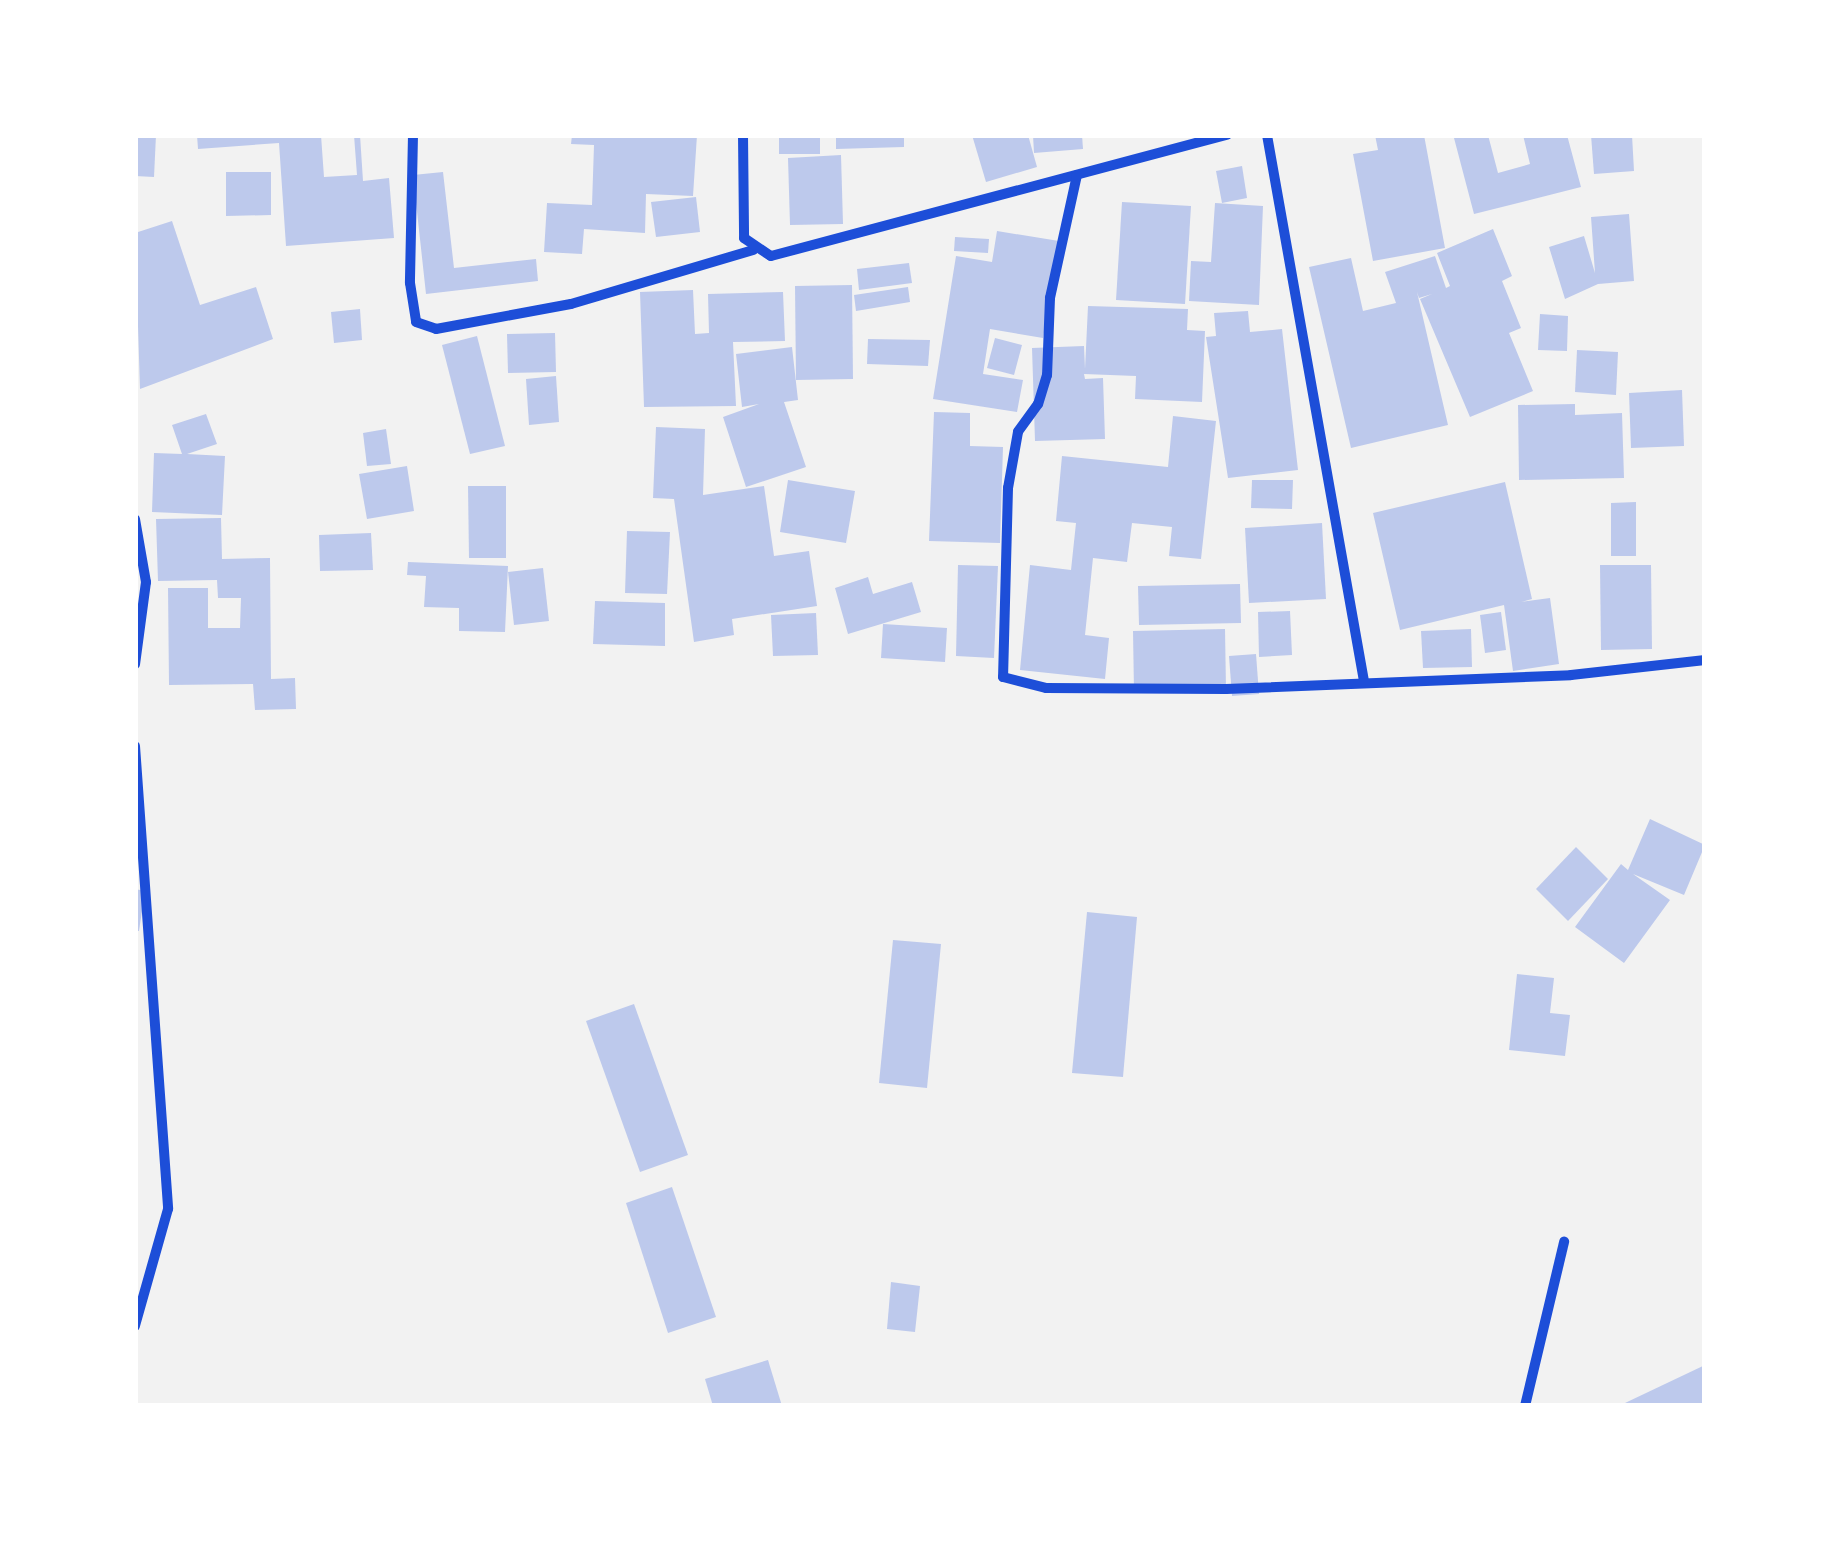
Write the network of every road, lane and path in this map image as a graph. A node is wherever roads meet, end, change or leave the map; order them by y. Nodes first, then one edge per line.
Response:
1 (412, 135) edge
2 (743, 135) edge
3 (1226, 135) edge
4 (1268, 135) edge
5 (1077, 175) junction
6 (753, 250) junction
7 (135, 519) edge
8 (1705, 660) edge
9 (135, 664) edge
10 (1364, 681) junction
11 (135, 746) edge
12 (1564, 1242) dead end
13 (135, 1326) edge
14 (1525, 1406) edge

1 - 6 street
2 - 6 street
3 - 5 street
4 - 10 street
5 - 6 street
5 - 10 street
7 - 9 street
8 - 10 street
11 - 13 street
12 - 14 street

